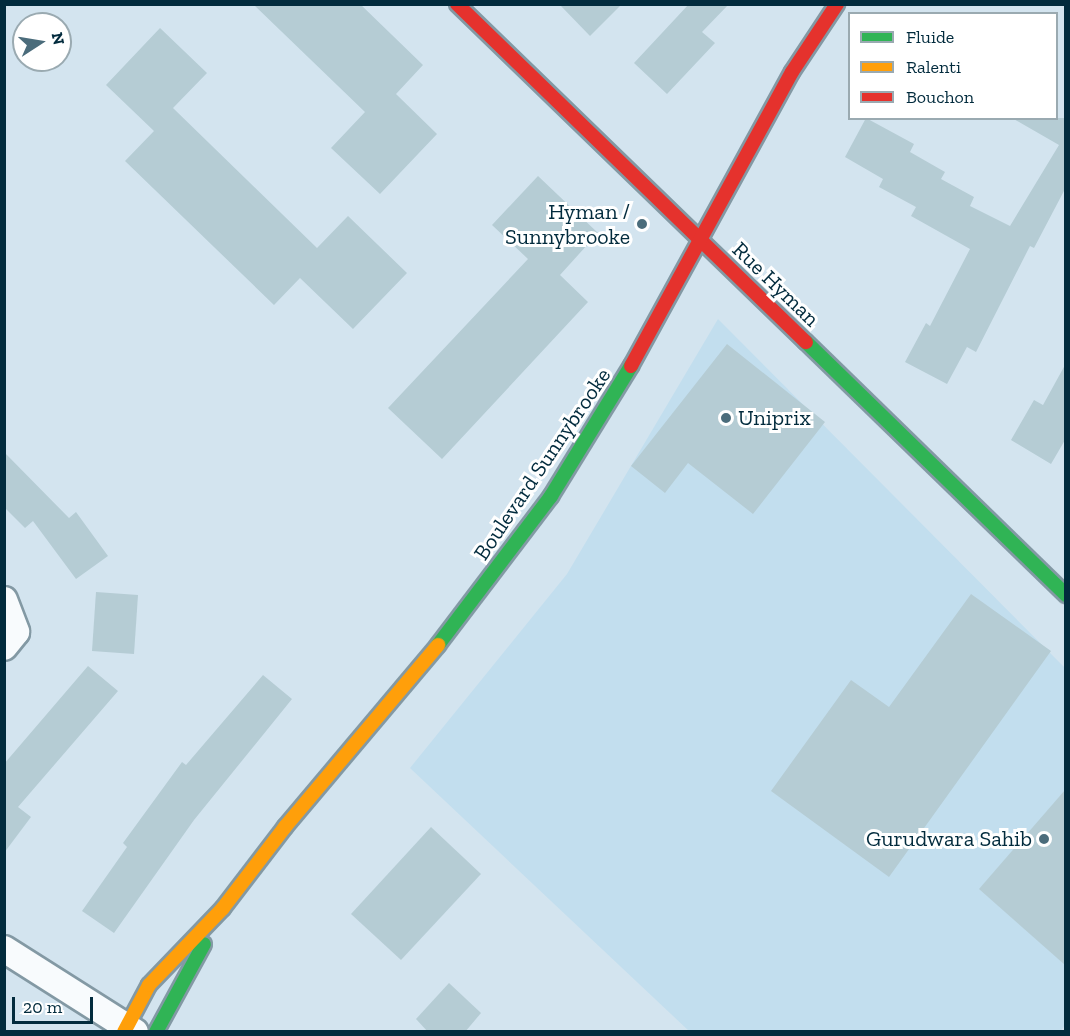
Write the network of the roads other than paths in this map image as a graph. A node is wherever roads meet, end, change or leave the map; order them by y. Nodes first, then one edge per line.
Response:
1 (456, 4) edge
2 (837, 4) edge
3 (701, 242) junction
4 (1065, 595) edge
5 (4, 600) edge
6 (4, 647) edge
7 (223, 908) junction
8 (4, 949) edge
9 (128, 1030) edge
10 (156, 1032) edge

1 - 3 street, Rue Hyman
2 - 3 street, Boulevard Sunnybrooke
3 - 4 street, Rue Hyman
3 - 7 street, Boulevard Sunnybrooke
5 - 6 street
7 - 9 street, Boulevard Sunnybrooke
7 - 10 street, Boulevard Sunnybrooke
8 - 9 street

